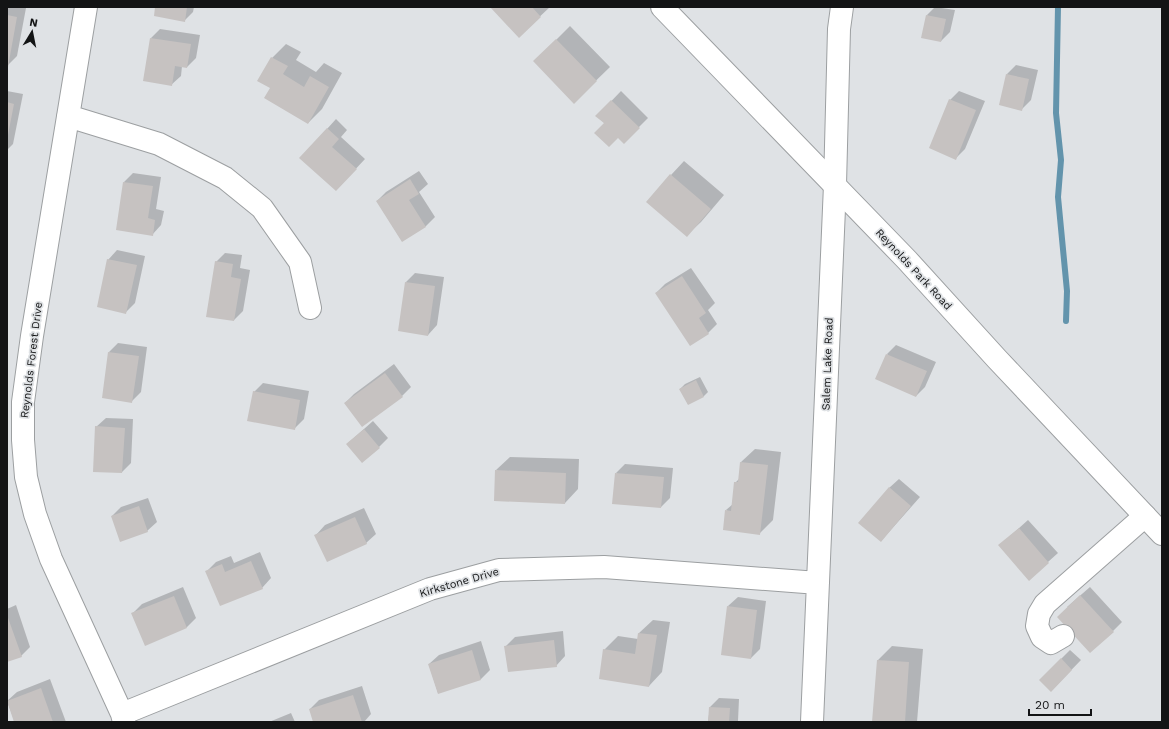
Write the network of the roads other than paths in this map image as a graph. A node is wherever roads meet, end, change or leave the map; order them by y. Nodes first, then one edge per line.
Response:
1 (86, 7) edge
2 (662, 7) edge
3 (842, 7) edge
4 (68, 116) junction
5 (834, 185) junction
6 (310, 308) dead end
7 (1145, 516) junction
8 (1162, 534) edge
9 (818, 584) junction
10 (1063, 636) dead end
11 (123, 718) edge
12 (812, 722) edge

1 - 4 street, Reynolds Forest Drive
2 - 5 street, Reynolds Park Road
3 - 5 street, Salem Lake Road
4 - 6 street
4 - 11 street, Reynolds Forest Drive
5 - 7 street, Reynolds Park Road
5 - 9 street, Salem Lake Road
7 - 8 street, Reynolds Park Road
7 - 10 street
9 - 11 street, Kirkstone Drive
9 - 12 street, Salem Lake Road

